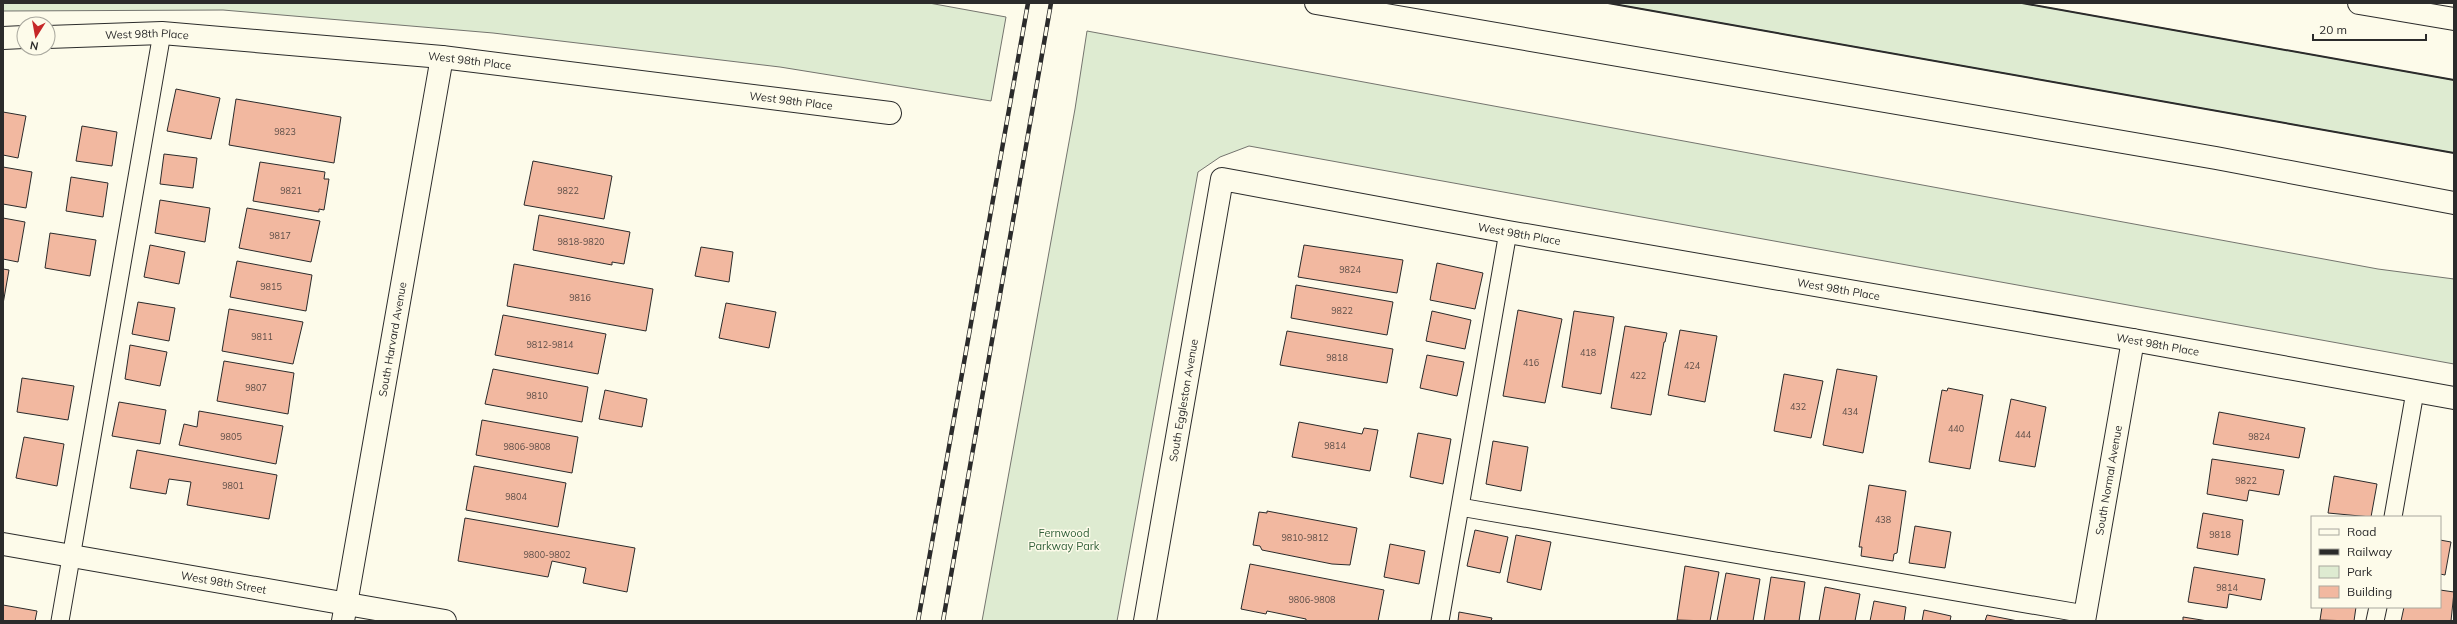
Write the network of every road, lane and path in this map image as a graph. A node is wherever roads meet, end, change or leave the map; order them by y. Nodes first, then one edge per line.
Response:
1 (1316, 3) edge
2 (2359, 3) edge
3 (2454, 19) edge
4 (162, 34) junction
5 (16, 37) edge
6 (56, 37) edge
7 (3, 38) edge
8 (442, 57) junction
9 (890, 113) dead end
10 (1222, 179) joint
11 (2360, 186) junction
12 (2454, 203) edge
13 (2454, 212) edge
14 (1508, 232) junction
15 (2133, 340) junction
16 (2415, 392) junction
17 (2454, 398) edge
18 (1460, 508) junction
19 (2393, 516) edge
20 (3, 544) edge
21 (71, 556) junction
22 (2378, 608) edge
23 (345, 612) edge
24 (2084, 617) edge
25 (60, 621) edge
26 (445, 621) edge
27 (1145, 621) edge
28 (1440, 621) edge
29 (2375, 621) edge

1 - 11 main road
2 - 3 main road
4 - 6 main road, West 98th Place
4 - 8 main road, West 98th Place
4 - 21 lane
5 - 7 main road
8 - 9 main road, West 98th Place
8 - 23 main road, South Harvard Avenue
10 - 14 main road, West 98th Place
10 - 27 main road, South Eggleston Avenue
11 - 12 main road
11 - 13 main road
14 - 15 main road, West 98th Place
14 - 18 lane
15 - 16 main road, West 98th Place
15 - 24 main road, South Normal Avenue
16 - 17 main road, West 98th Place
16 - 19 lane
18 - 24 lane
18 - 28 lane
20 - 21 main road, West 98th Street
21 - 23 main road, West 98th Street
21 - 25 lane
22 - 29 lane
23 - 26 main road, West 98th Street

